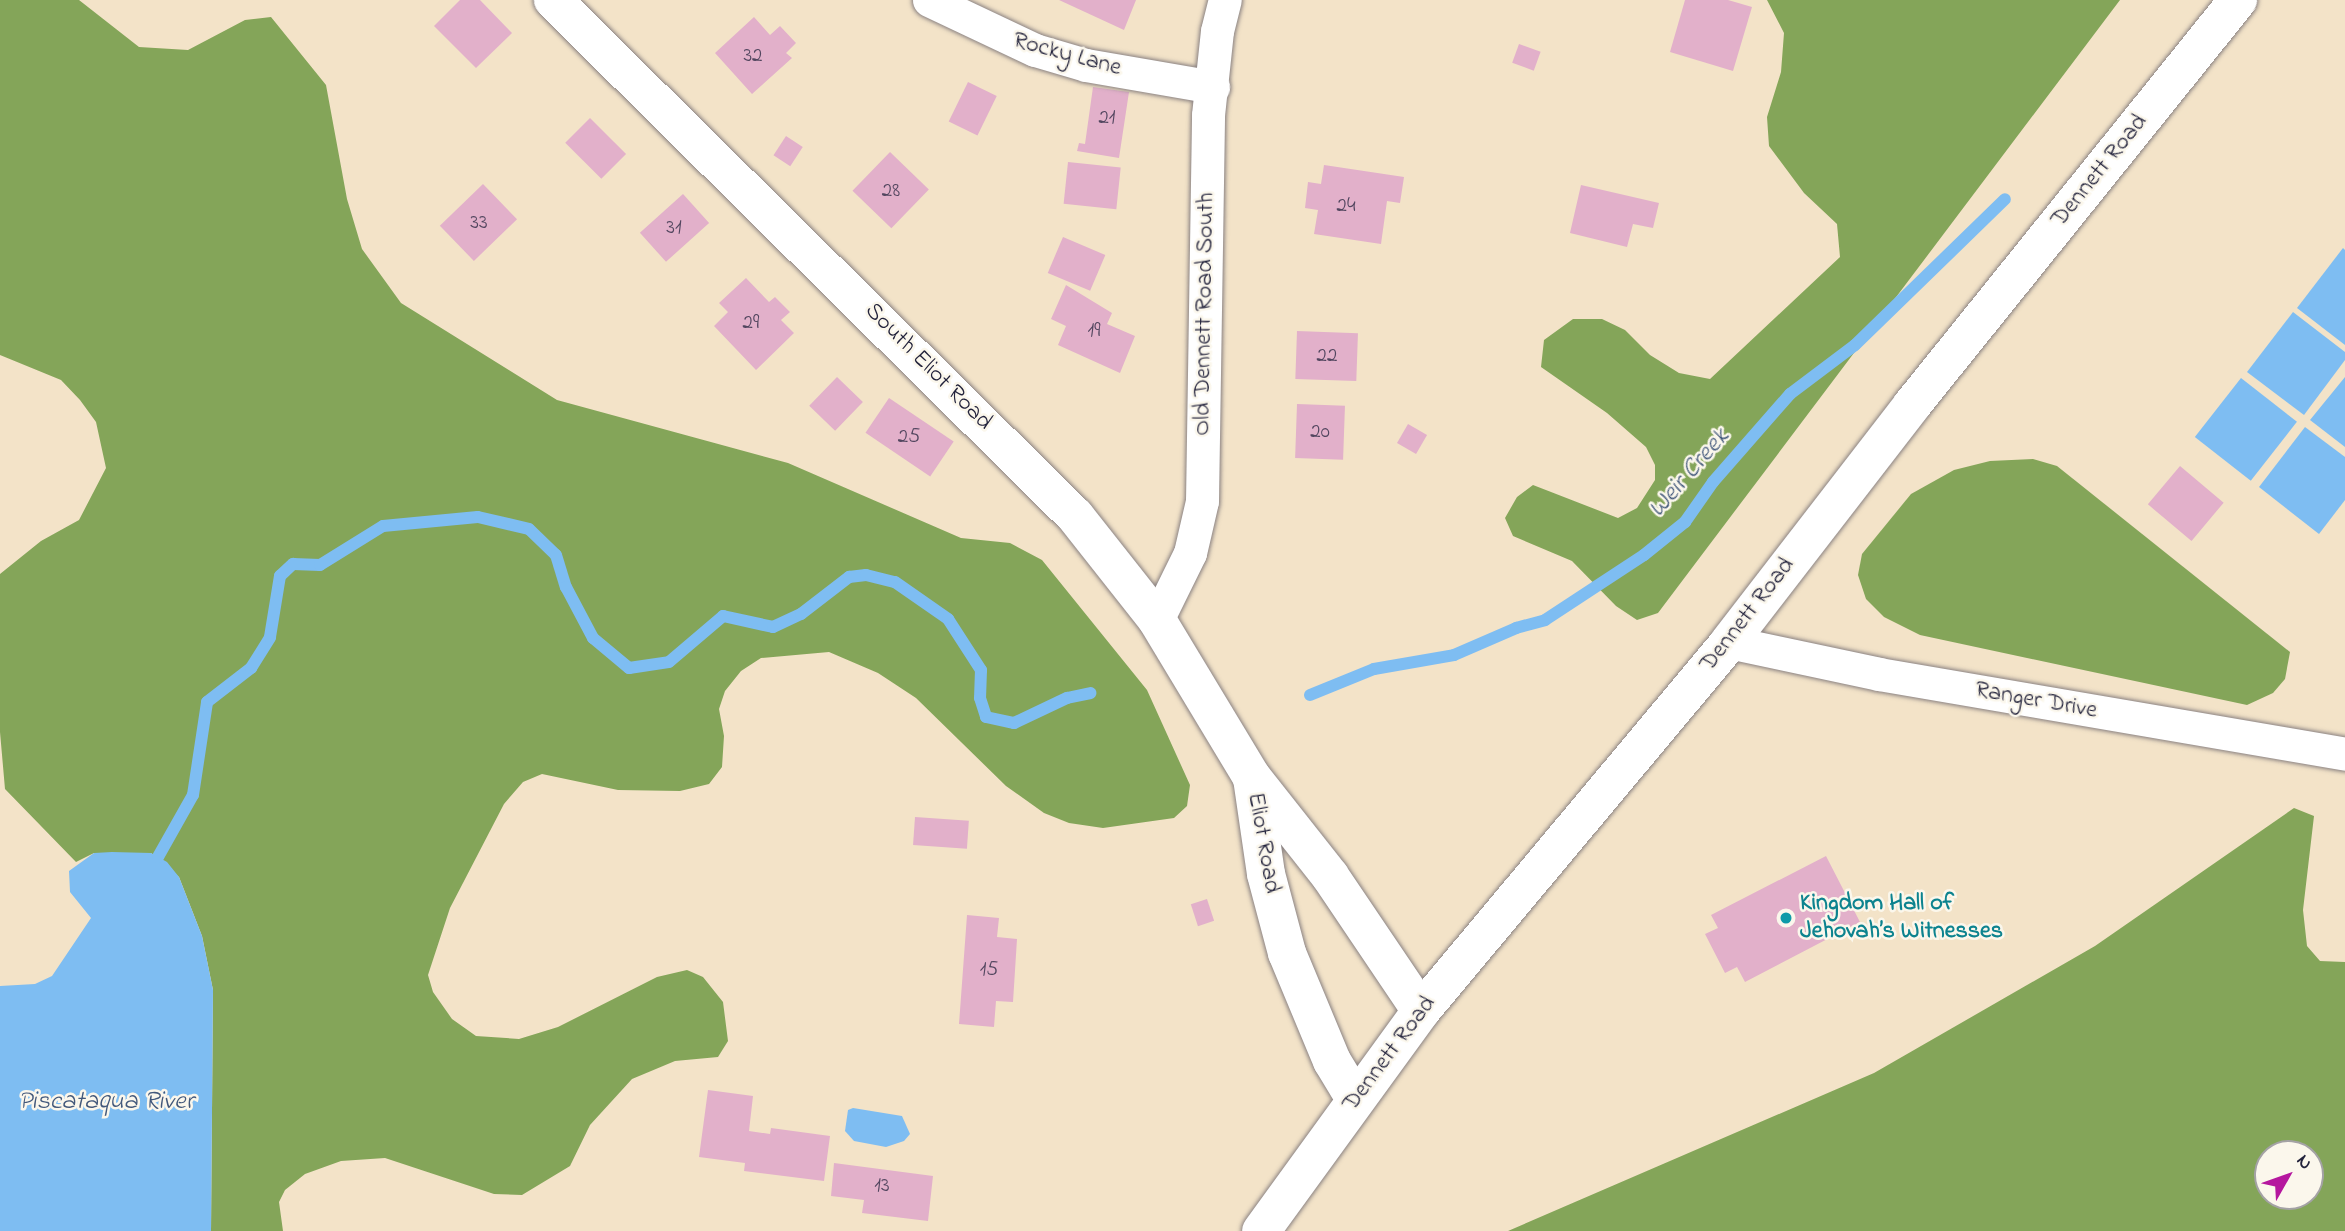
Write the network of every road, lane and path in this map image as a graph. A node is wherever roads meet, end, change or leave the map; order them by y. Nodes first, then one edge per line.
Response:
1 (553, 0) edge
2 (929, 0) edge
3 (1226, 0) edge
4 (2238, 0) edge
5 (1213, 87) junction
6 (1157, 620) junction
7 (1728, 642) junction
8 (2345, 754) edge
9 (1251, 776) junction
10 (1421, 1011) junction
11 (1354, 1099) junction
12 (1261, 1231) edge

1 - 6 main road, South Eliot Road
2 - 5 street, Rocky Lane
3 - 5 street, Old Dennett Road South
4 - 7 main road, Dennett Road
5 - 6 street, Old Dennett Road South
6 - 9 main road, South Eliot Road
7 - 8 street, Ranger Drive
7 - 10 main road, Dennett Road
9 - 10 main road, Eliot Road
9 - 11 main road, Eliot Road
10 - 11 main road, Dennett Road
11 - 12 main road, Dennett Road

